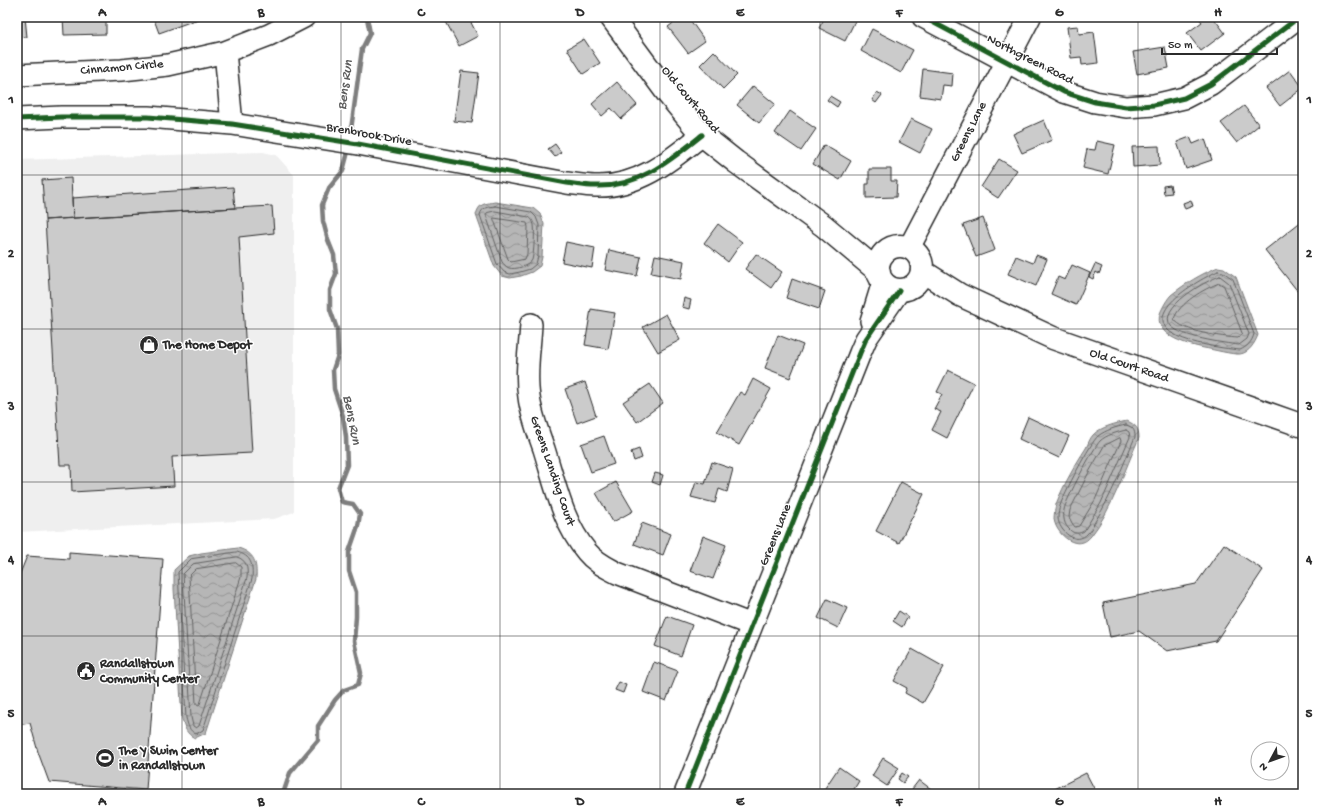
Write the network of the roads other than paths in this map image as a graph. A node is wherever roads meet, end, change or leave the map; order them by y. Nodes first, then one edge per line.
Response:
1 (304, 17) edge
2 (611, 17) edge
3 (923, 17) edge
4 (1030, 17) edge
5 (1298, 17) edge
6 (225, 52) junction
7 (1006, 60) junction
8 (17, 75) edge
9 (17, 119) edge
10 (232, 124) junction
11 (702, 134) junction
12 (909, 248) joint
13 (896, 276) junction
14 (531, 324) dead end
15 (1303, 426) edge
16 (752, 625) junction
17 (685, 794) edge

1 - 6 street, Cinnamon Circle
2 - 11 main road, Old Court Road
3 - 7 street, Northgreen Road
4 - 7 street, Greens Lane
5 - 7 street, Northgreen Road
6 - 8 street, Cinnamon Circle
6 - 10 street
7 - 12 street, Greens Lane
9 - 10 street, Brenbrook Drive
10 - 11 street, Brenbrook Drive
11 - 13 main road, Old Court Road
12 - 13 main road
13 - 15 main road, Old Court Road
13 - 16 street, Greens Lane
14 - 16 street, Greens Landing Court
16 - 17 street, Greens Lane

